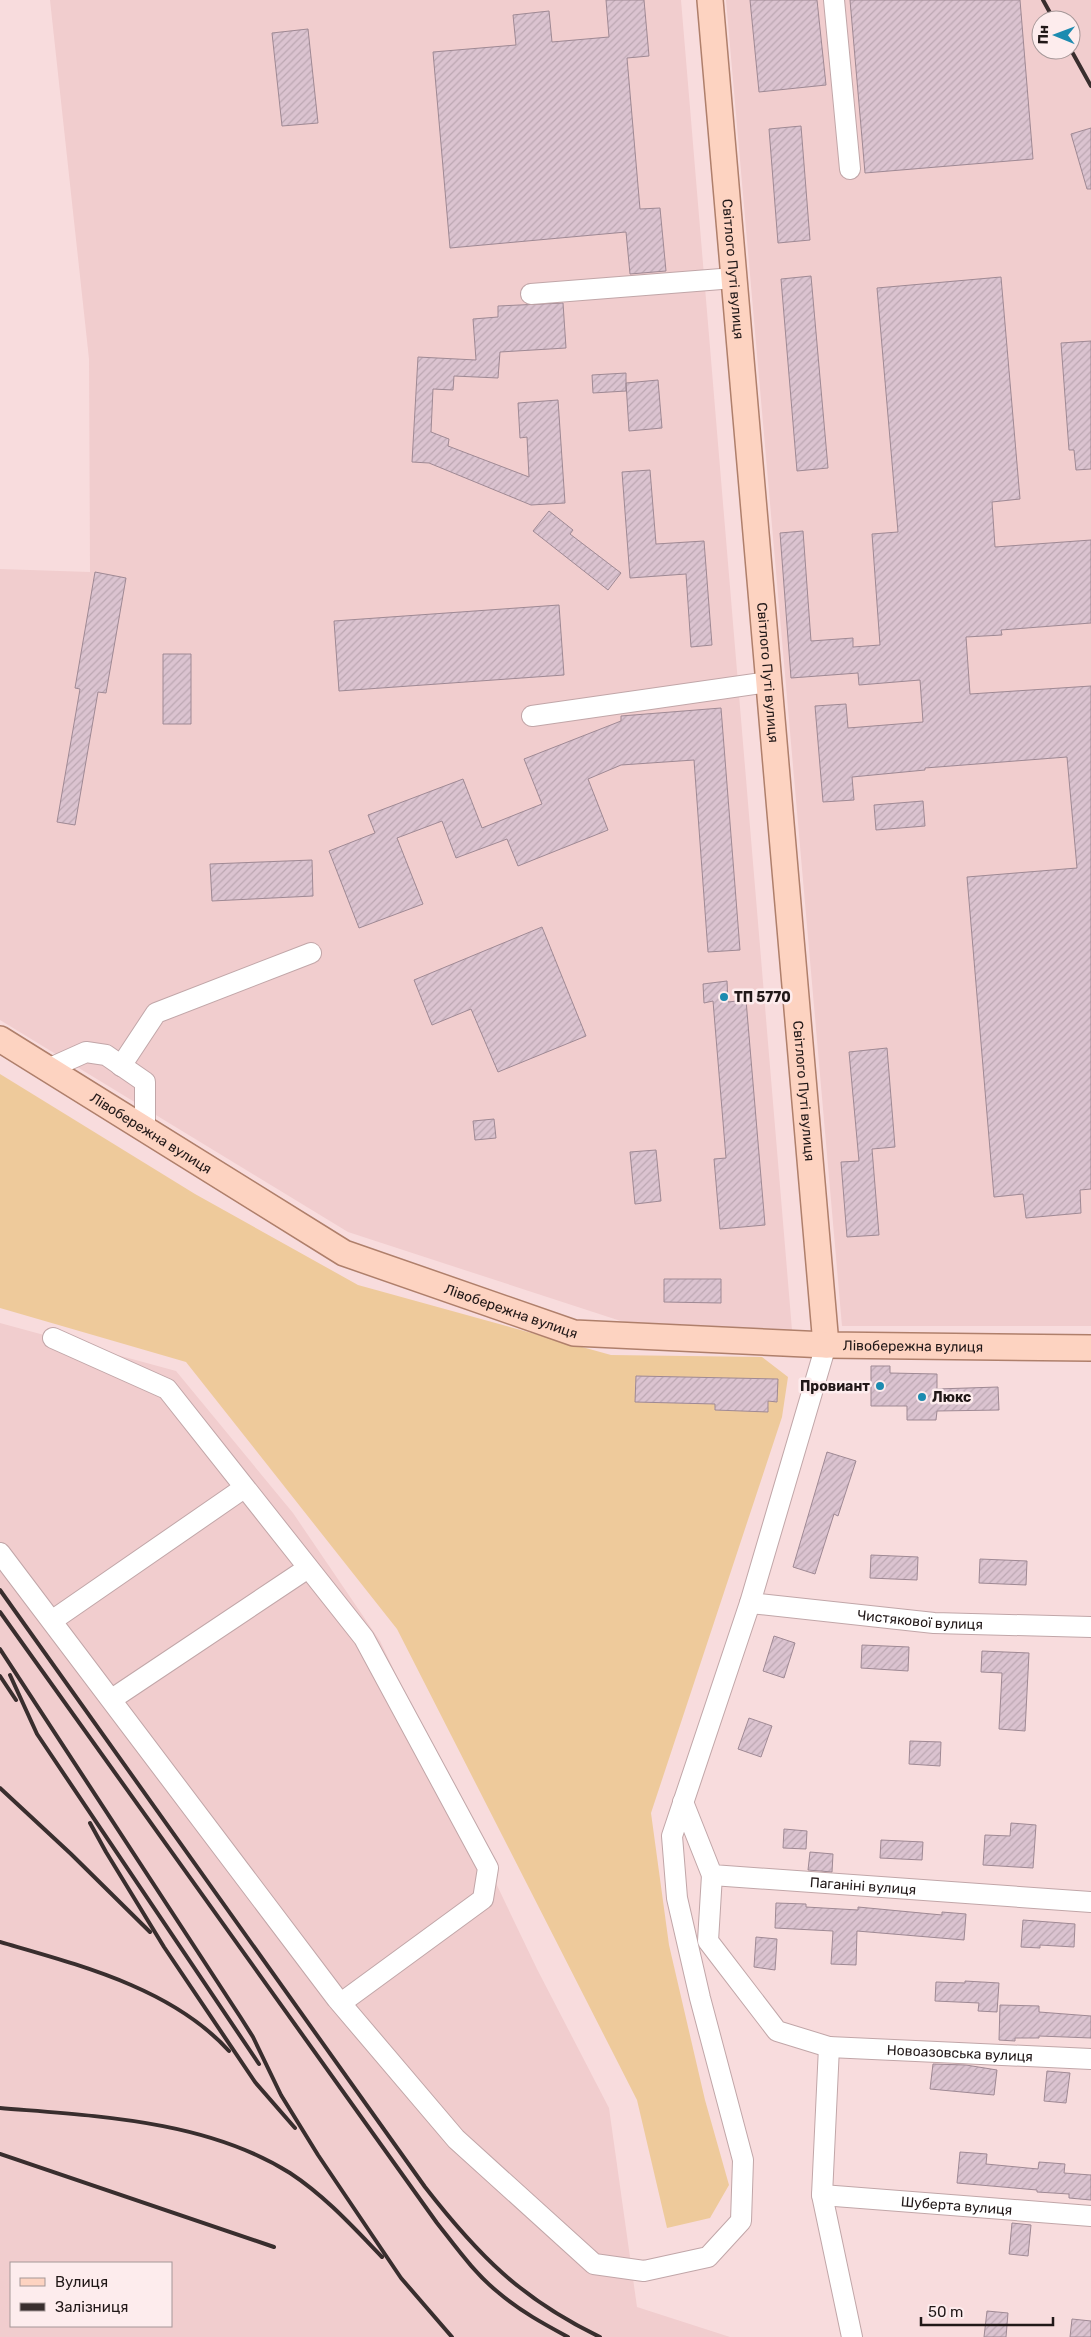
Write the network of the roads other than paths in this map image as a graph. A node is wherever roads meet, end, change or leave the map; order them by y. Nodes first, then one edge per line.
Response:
1 (710, 0) edge
2 (834, 0) edge
3 (850, 169) dead end
4 (734, 278) junction
5 (531, 294) dead end
6 (769, 682) junction
7 (532, 716) dead end
8 (311, 953) dead end
9 (0, 1039) edge
10 (121, 1066) junction
11 (48, 1069) junction
12 (146, 1129) junction
13 (53, 1338) dead end
14 (826, 1345) junction
15 (1091, 1348) edge
16 (244, 1488) junction
17 (0, 1552) edge
18 (308, 1568) junction
19 (750, 1603) junction
20 (53, 1620) junction
21 (1091, 1627) edge
22 (112, 1699) junction
23 (683, 1802) junction
24 (712, 1875) junction
25 (1091, 1902) edge
26 (341, 2003) junction
27 (829, 2047) junction
28 (1091, 2058) edge
29 (822, 2195) junction
30 (1091, 2216) edge
31 (852, 2337) edge

1 - 4 main road, Світлого Путі вулиця
2 - 3 street
4 - 5 street
4 - 6 main road, Світлого Путі вулиця
6 - 7 street
6 - 14 main road, Світлого Путі вулиця
8 - 10 street
9 - 11 main road, Лівобережна вулиця
10 - 11 street
10 - 12 street
11 - 12 main road, Лівобережна вулиця
12 - 14 main road, Лівобережна вулиця
13 - 16 street
14 - 15 main road, Лівобережна вулиця
14 - 19 street
16 - 18 street
16 - 20 street
17 - 20 street
18 - 22 street
18 - 26 street
19 - 21 street, Чистякової вулиця
19 - 23 street
20 - 22 street
22 - 26 street
23 - 24 street
23 - 26 street
24 - 25 street, Паганіні вулиця
24 - 27 street, Новоазовська вулиця
27 - 28 street, Новоазовська вулиця
27 - 29 street
29 - 30 street, Шуберта вулиця
29 - 31 street

